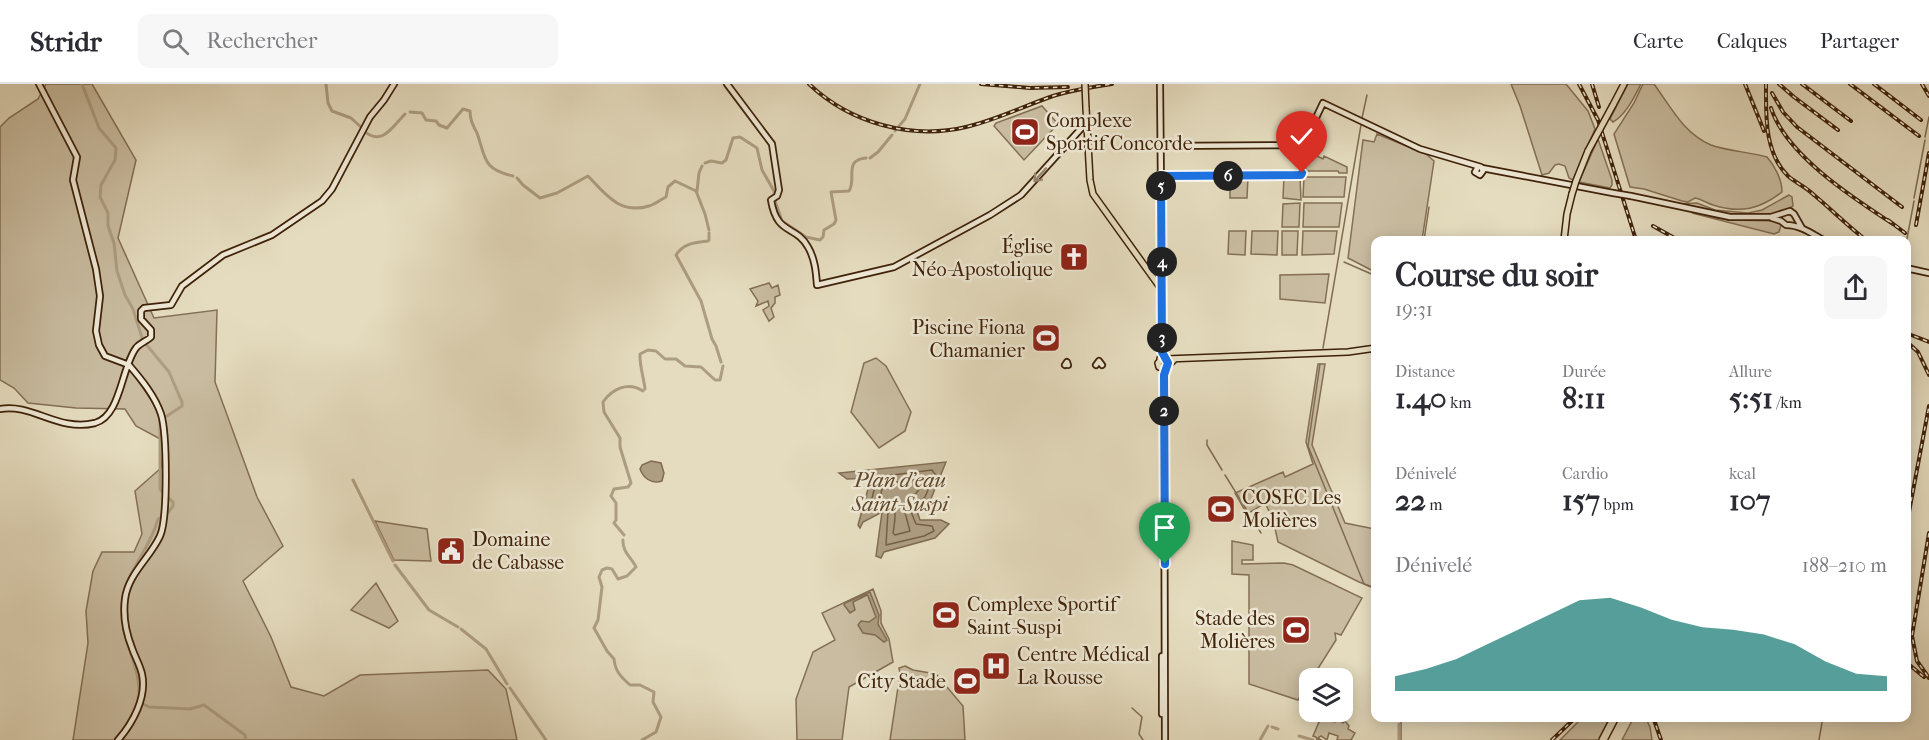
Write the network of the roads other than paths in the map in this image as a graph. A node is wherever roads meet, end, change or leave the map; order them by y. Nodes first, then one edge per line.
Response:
1 (39, 84) edge
2 (394, 84) edge
3 (727, 84) edge
4 (1085, 84) edge
5 (1160, 84) edge
6 (1624, 84) edge
7 (1087, 122) junction
8 (1304, 145) junction
9 (1161, 146) junction
10 (1161, 176) junction
11 (1782, 214) junction
12 (1771, 217) junction
13 (1796, 218) junction
14 (1781, 221) junction
15 (1792, 225) junction
16 (1802, 228) junction
17 (1564, 236) edge
18 (1816, 236) edge
19 (1911, 269) edge
20 (1929, 273) edge
21 (1162, 290) junction
22 (1371, 349) edge
23 (1164, 363) junction
24 (129, 365) junction
25 (0, 409) edge
26 (1614, 722) edge
27 (118, 740) edge
28 (1164, 740) edge
29 (1605, 740) edge

1 - 24 street
2 - 24 street
7 -> 3 street
4 - 7 main road, bridge
5 - 9 street
6 - 17 main road, bridge
7 - 21 main road
8 - 9 street
8 - 10 street
8 - 12 street, bridge
9 - 10 street
10 - 21 street
11 - 12 street
11 - 13 street
11 - 14 street
12 - 14 street
13 - 15 street
13 - 16 street
14 - 15 street
15 - 16 street
16 - 18 street
19 - 20 street
21 - 23 main road
22 - 23 main road
23 - 28 street
24 - 25 street
24 - 27 street
26 - 29 highway

